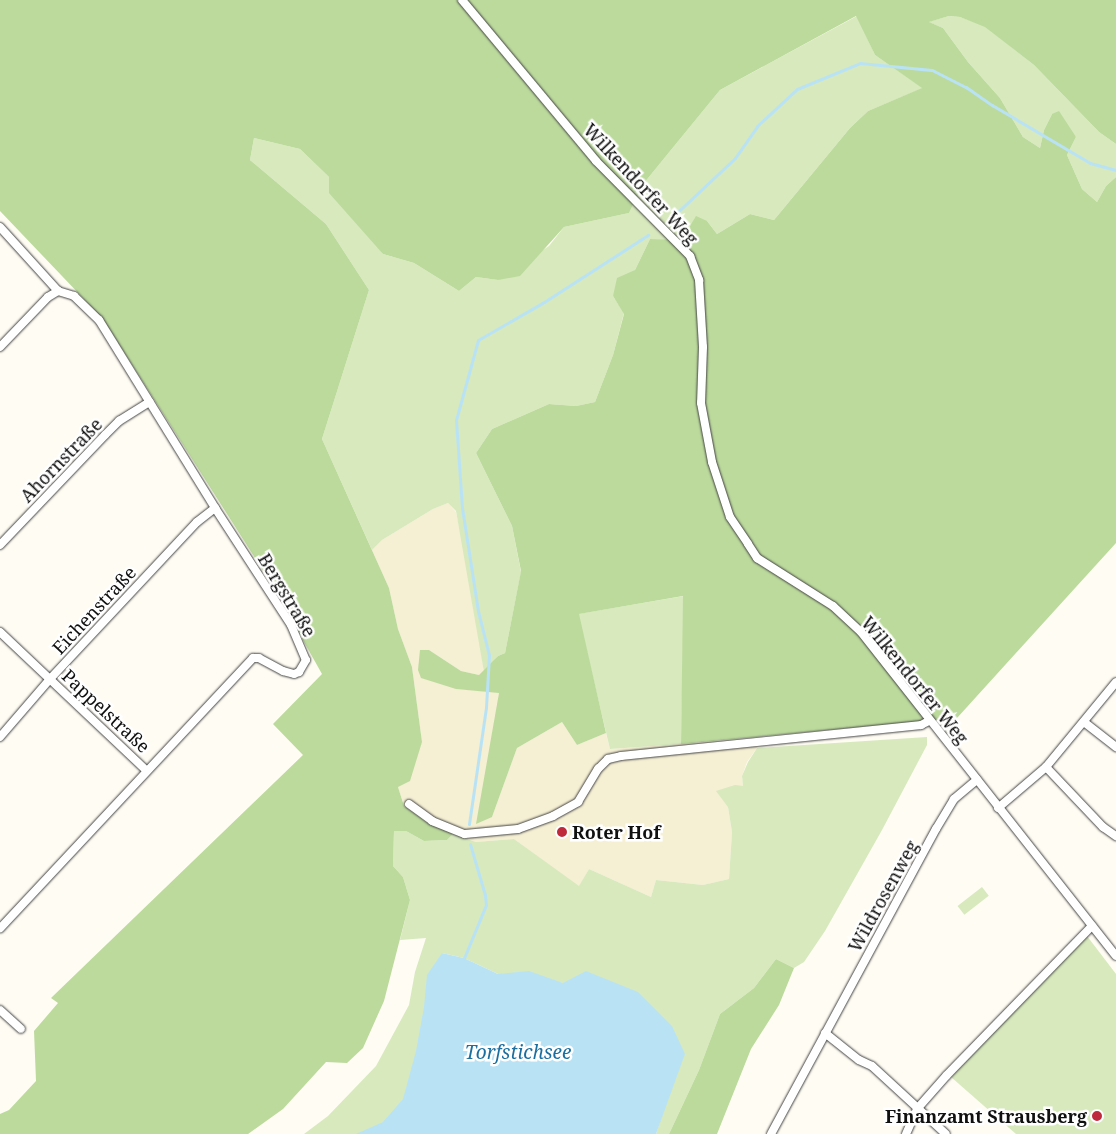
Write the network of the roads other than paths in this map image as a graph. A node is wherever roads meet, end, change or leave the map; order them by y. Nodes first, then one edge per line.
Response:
1 (462, 0) edge
2 (0, 227) edge
3 (58, 291) junction
4 (0, 347) edge
5 (149, 402) junction
6 (215, 508) junction
7 (0, 545) edge
8 (0, 632) edge
9 (50, 679) junction
10 (1116, 682) edge
11 (929, 721) junction
12 (1084, 722) junction
13 (0, 737) edge
14 (1116, 748) edge
15 (1046, 767) junction
16 (147, 771) junction
17 (976, 780) junction
18 (409, 804) dead end
19 (998, 808) junction
20 (1116, 836) edge
21 (1092, 926) junction
22 (0, 928) edge
23 (1116, 956) edge
24 (0, 1010) edge
25 (21, 1029) dead end
26 (825, 1033) junction
27 (917, 1109) junction
28 (771, 1134) edge
29 (906, 1134) edge
30 (946, 1134) edge

1 - 11 street, Wilkendorfer Weg
2 - 3 street, Bergstraße
3 - 4 street
3 - 5 street, Bergstraße
5 - 6 street, Bergstraße
5 - 7 street, Ahornstraße
6 - 9 street, Eichenstraße
6 - 16 street, Bergstraße
8 - 9 street, Pappelstraße
9 - 13 street, Eichenstraße
9 - 16 street, Pappelstraße
10 - 12 street
11 - 17 street, Wilkendorfer Weg
11 - 18 street
12 - 14 street
12 - 15 street
15 - 19 street
15 - 20 street
16 - 22 street, Bergstraße
17 - 19 street, Wilkendorfer Weg
17 - 26 street, Wildrosenweg
19 - 21 street, Wilkendorfer Weg
21 - 23 street, Wilkendorfer Weg
21 - 27 street
24 - 25 street
26 - 27 street
26 - 28 street, Wildrosenweg
27 - 29 street
27 - 30 street

